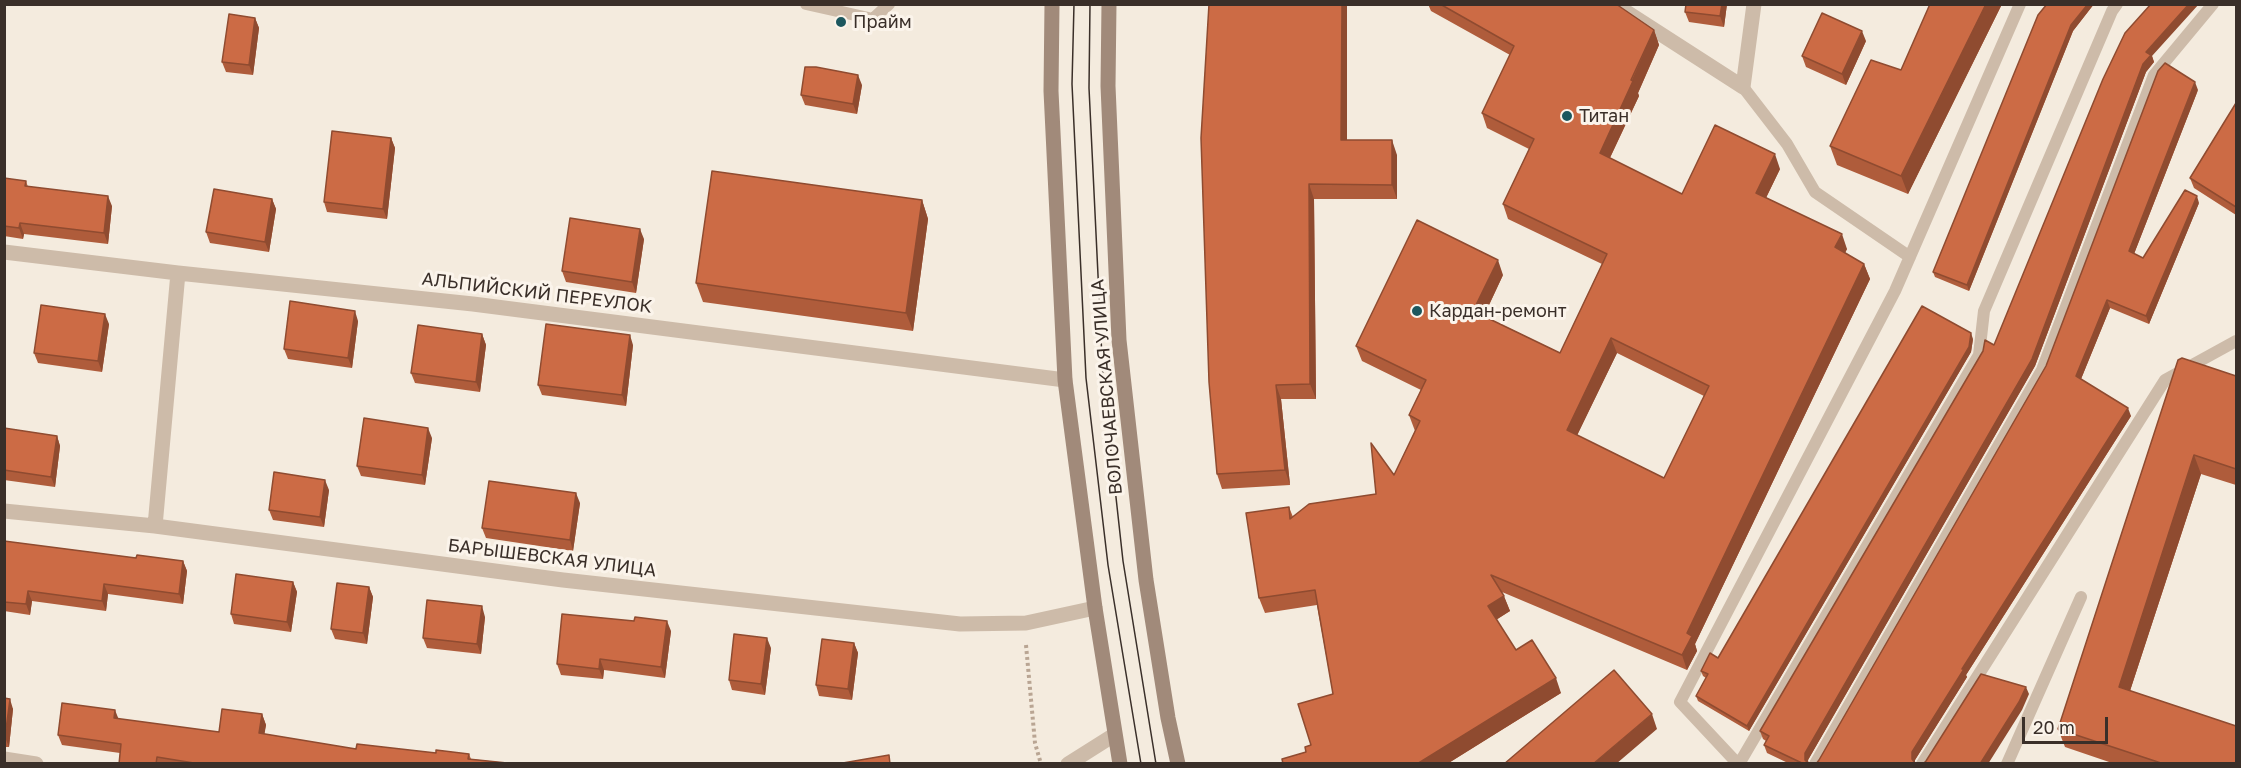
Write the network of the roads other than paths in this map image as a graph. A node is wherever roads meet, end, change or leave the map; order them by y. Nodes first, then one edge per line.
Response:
1 (806, 4) edge
2 (889, 4) edge
3 (1052, 4) edge
4 (1109, 4) edge
5 (1614, 4) edge
6 (1754, 4) edge
7 (2020, 4) edge
8 (2117, 4) edge
9 (2213, 4) edge
10 (1743, 87) junction
11 (4, 252) edge
12 (1910, 257) junction
13 (178, 273) junction
14 (2236, 341) edge
15 (1065, 380) junction
16 (4, 511) edge
17 (155, 526) junction
18 (2081, 597) dead end
19 (1095, 608) junction
20 (1114, 735) junction
21 (4, 759) edge
22 (36, 764) edge
23 (1068, 764) edge
24 (1120, 764) edge
25 (1178, 764) edge
26 (1739, 764) edge
27 (1815, 764) edge
28 (1922, 764) edge
29 (2007, 764) edge

1 - 2 lane
3 - 15 main road, ВОЛОЧАЕВСКАЯ УЛИЦА
4 - 25 main road, ВОЛОЧАЕВСКАЯ УЛИЦА
5 - 10 street
6 - 10 street
7 - 12 lane
8 - 26 lane
9 - 27 lane
10 - 12 lane
11 - 13 street, АЛЬПИЙСКИЙ ПЕРЕУЛОК
12 - 26 lane
13 - 15 street, АЛЬПИЙСКИЙ ПЕРЕУЛОК
13 - 17 street
14 - 28 lane
15 - 19 main road, ВОЛОЧАЕВСКАЯ УЛИЦА
16 - 17 street, БАРЫШЕВСКАЯ УЛИЦА
17 - 19 street, БАРЫШЕВСКАЯ УЛИЦА
18 - 29 lane
19 - 20 main road, ВОЛОЧАЕВСКАЯ УЛИЦА
20 - 23 street
20 - 24 main road, ВОЛОЧАЕВСКАЯ УЛИЦА
21 - 22 street

